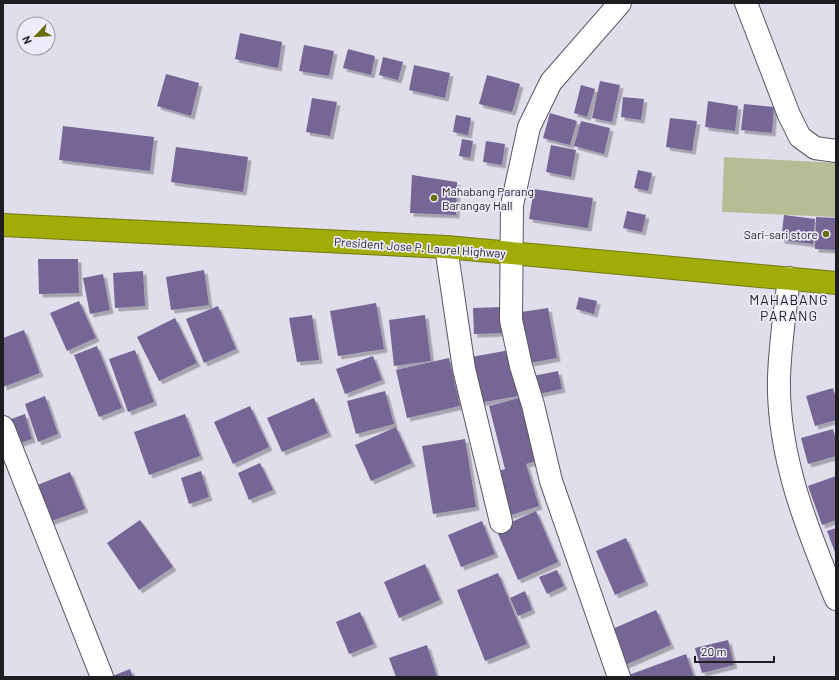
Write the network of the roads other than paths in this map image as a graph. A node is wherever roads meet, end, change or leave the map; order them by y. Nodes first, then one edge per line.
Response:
1 (620, 3) edge
2 (746, 3) edge
3 (836, 151) edge
4 (3, 225) edge
5 (446, 247) junction
6 (512, 253) junction
7 (788, 278) junction
8 (836, 283) edge
9 (3, 427) edge
10 (501, 522) dead end
11 (836, 599) edge
12 (102, 677) edge
13 (620, 677) edge

1 - 6 street
2 - 3 street
4 - 5 highway, President Jose P. Laurel Highway
5 - 6 highway, President Jose P. Laurel Highway
5 - 10 street
6 - 7 highway, President Jose P. Laurel Highway
6 - 13 street
7 - 8 highway, President Jose P. Laurel Highway
7 - 11 street
9 - 12 street

